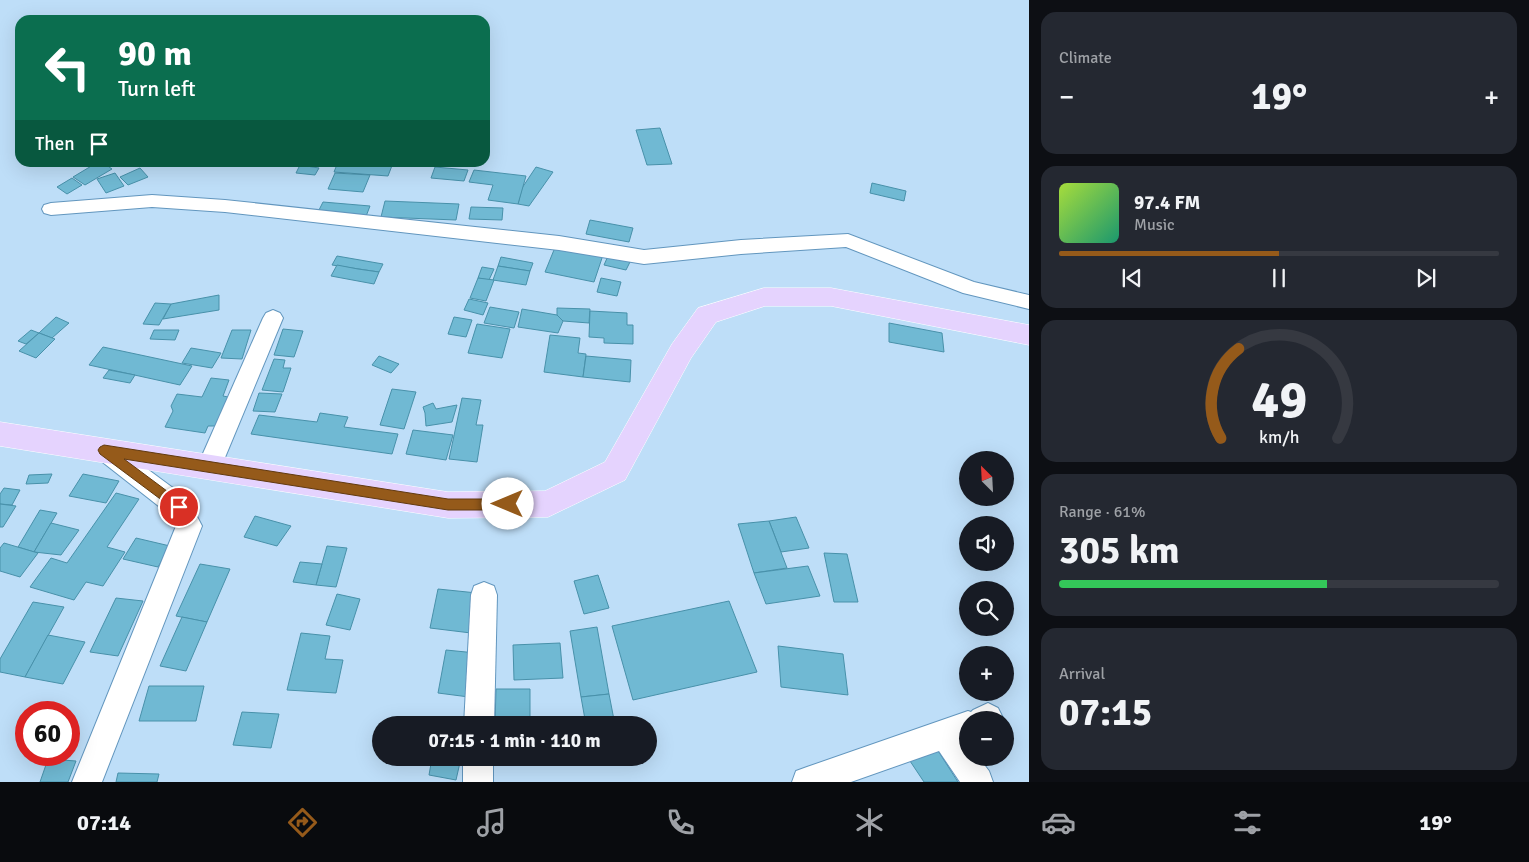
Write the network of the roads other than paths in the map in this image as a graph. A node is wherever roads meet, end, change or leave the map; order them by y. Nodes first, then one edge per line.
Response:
1 (51, 209) dead end
2 (1029, 302) edge
3 (273, 318) dead end
4 (1029, 335) edge
5 (0, 434) edge
6 (104, 450) junction
7 (209, 467) junction
8 (484, 595) dead end
9 (479, 716) edge
10 (959, 728) edge
11 (478, 766) edge
12 (976, 766) edge
13 (87, 782) edge
14 (478, 782) edge
15 (807, 782) edge
16 (978, 782) edge

1 - 2 street
3 - 7 street
4 - 7 main road
5 - 6 main road
6 - 7 main road
6 - 13 street
8 - 9 street
10 - 15 street
11 - 14 street
12 - 16 street

